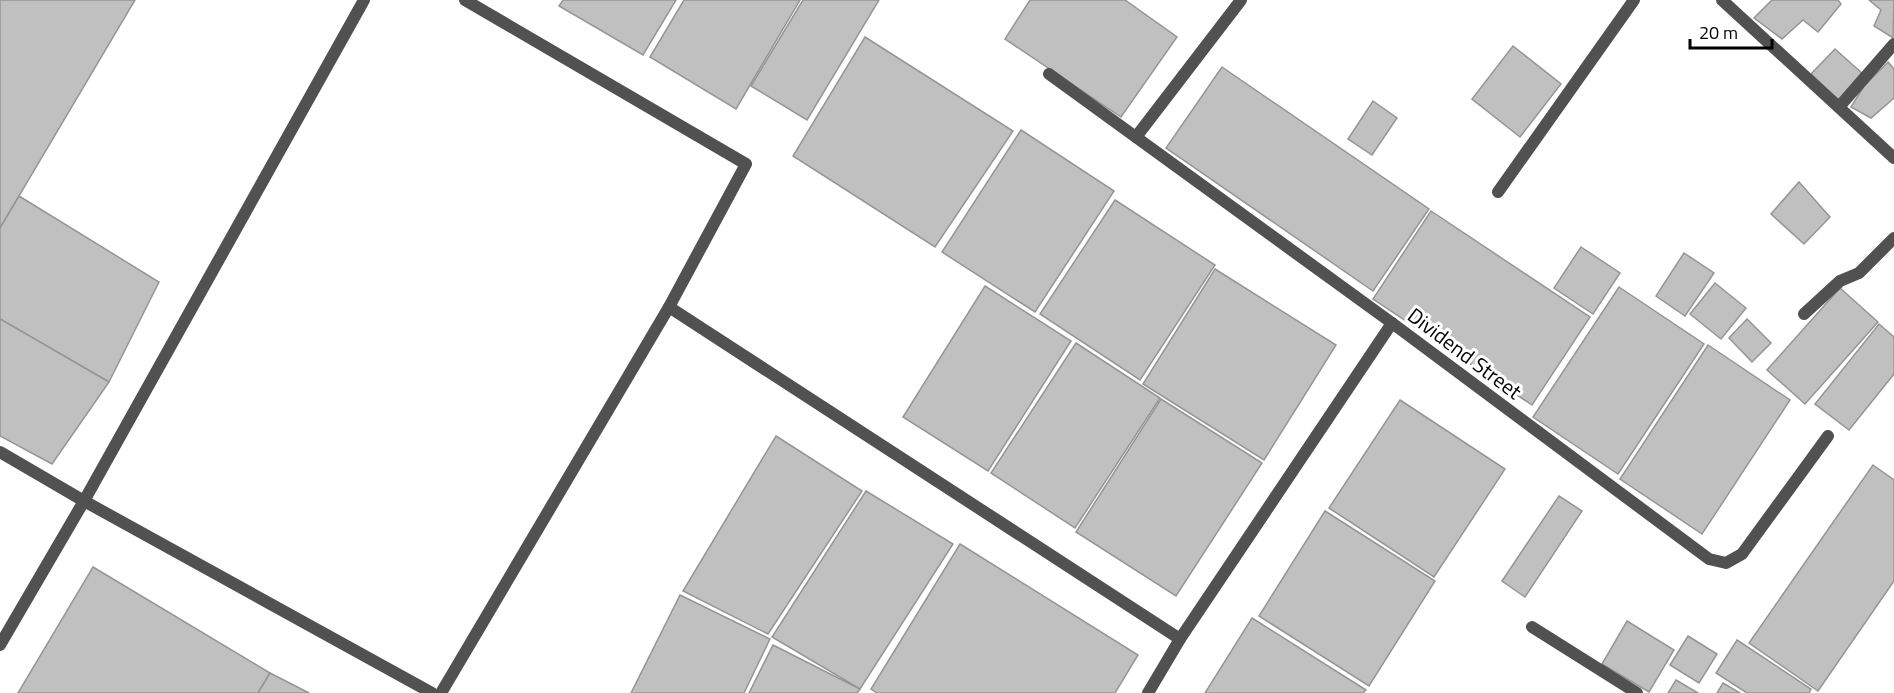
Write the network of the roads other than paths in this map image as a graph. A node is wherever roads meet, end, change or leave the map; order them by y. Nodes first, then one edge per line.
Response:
1 (364, 0) edge
2 (465, 0) edge
3 (1241, 0) edge
4 (1634, 0) edge
5 (1722, 0) edge
6 (1894, 44) edge
7 (1049, 74) dead end
8 (1839, 107) junction
9 (1136, 137) junction
10 (1894, 158) edge
11 (1498, 192) dead end
12 (1894, 238) edge
13 (669, 308) junction
14 (1804, 314) dead end
15 (1392, 323) junction
16 (1828, 436) dead end
17 (0, 452) edge
18 (84, 501) junction
19 (1532, 627) dead end
20 (1180, 639) junction
21 (0, 645) edge
22 (432, 693) edge
23 (441, 693) edge
24 (1148, 693) edge
25 (1637, 693) edge

1 - 18 street
2 - 13 street
3 - 9 street
4 - 11 street
5 - 8 street
6 - 8 street
7 - 9 street, Dividend Street
8 - 10 street
9 - 15 street, Dividend Street
12 - 14 street
13 - 20 street
13 - 23 street
15 - 16 street, Dividend Street
15 - 20 street
17 - 18 street
18 - 21 street
18 - 22 street
19 - 25 street
20 - 24 street

